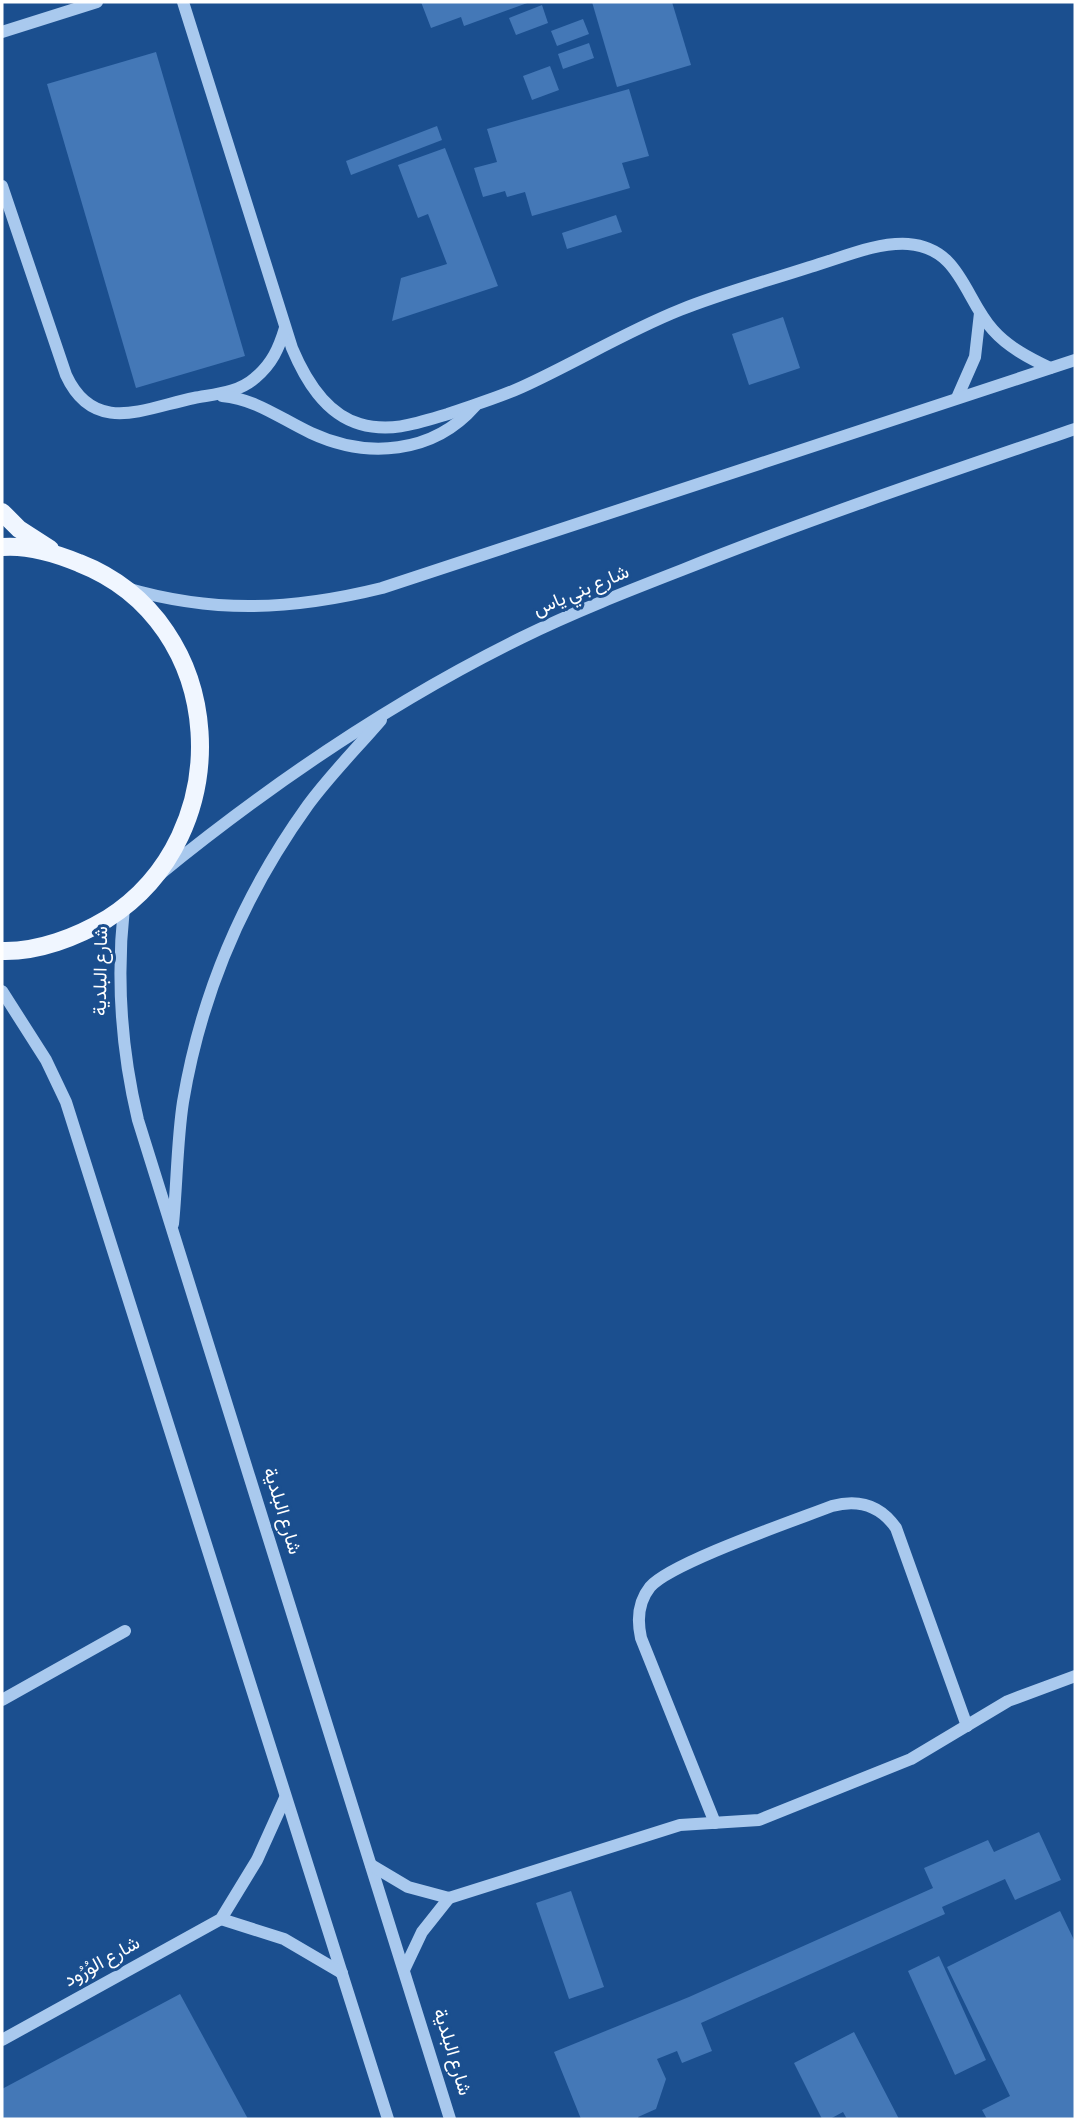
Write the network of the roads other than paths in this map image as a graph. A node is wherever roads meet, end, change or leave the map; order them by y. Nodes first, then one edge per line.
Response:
1 (97, 2) edge
2 (183, 2) edge
3 (2, 32) edge
4 (2, 186) edge
5 (980, 313) junction
6 (285, 328) junction
7 (1075, 360) edge
8 (1050, 368) junction
9 (215, 395) junction
10 (957, 398) junction
11 (475, 406) junction
12 (1075, 429) edge
13 (2, 512) edge
14 (2, 547) edge
15 (59, 555) junction
16 (122, 587) junction
17 (391, 709) junction
18 (151, 882) junction
19 (124, 907) junction
20 (2, 951) edge
21 (2, 991) edge
22 (173, 1231) junction
23 (125, 1631) dead end
24 (1075, 1676) edge
25 (2, 1699) edge
26 (967, 1726) junction
27 (285, 1798) junction
28 (715, 1823) junction
29 (371, 1864) junction
30 (449, 1898) junction
31 (221, 1919) junction
32 (404, 1970) junction
33 (342, 1973) junction
34 (2, 2040) edge
35 (388, 2119) edge
36 (450, 2119) edge

1 - 3 street
2 - 6 street
4 - 9 street
5 - 8 street
5 - 10 street
5 - 11 street
6 - 9 street
6 - 11 street
7 - 8 street
8 - 10 street
9 - 11 street
10 - 16 street
12 - 17 street, شارع بني ياس
13 - 15 main road
14 - 15 main road
15 - 16 main road
16 - 18 main road
17 - 18 street, شارع بني ياس
17 - 22 street
18 - 19 main road
19 - 20 main road
19 - 22 street, شارع البلدية
21 - 27 street
22 - 29 street, شارع البلدية
23 - 25 street
24 - 26 street
26 - 28 street
26 - 28 street
27 - 31 street, شارع الوُرُود
27 - 33 street
28 - 30 street
29 - 30 street
29 - 32 street, شارع البلدية
30 - 32 street
31 - 33 street
31 - 34 street, شارع الوُرُود
32 - 36 street, شارع البلدية
33 - 35 street

